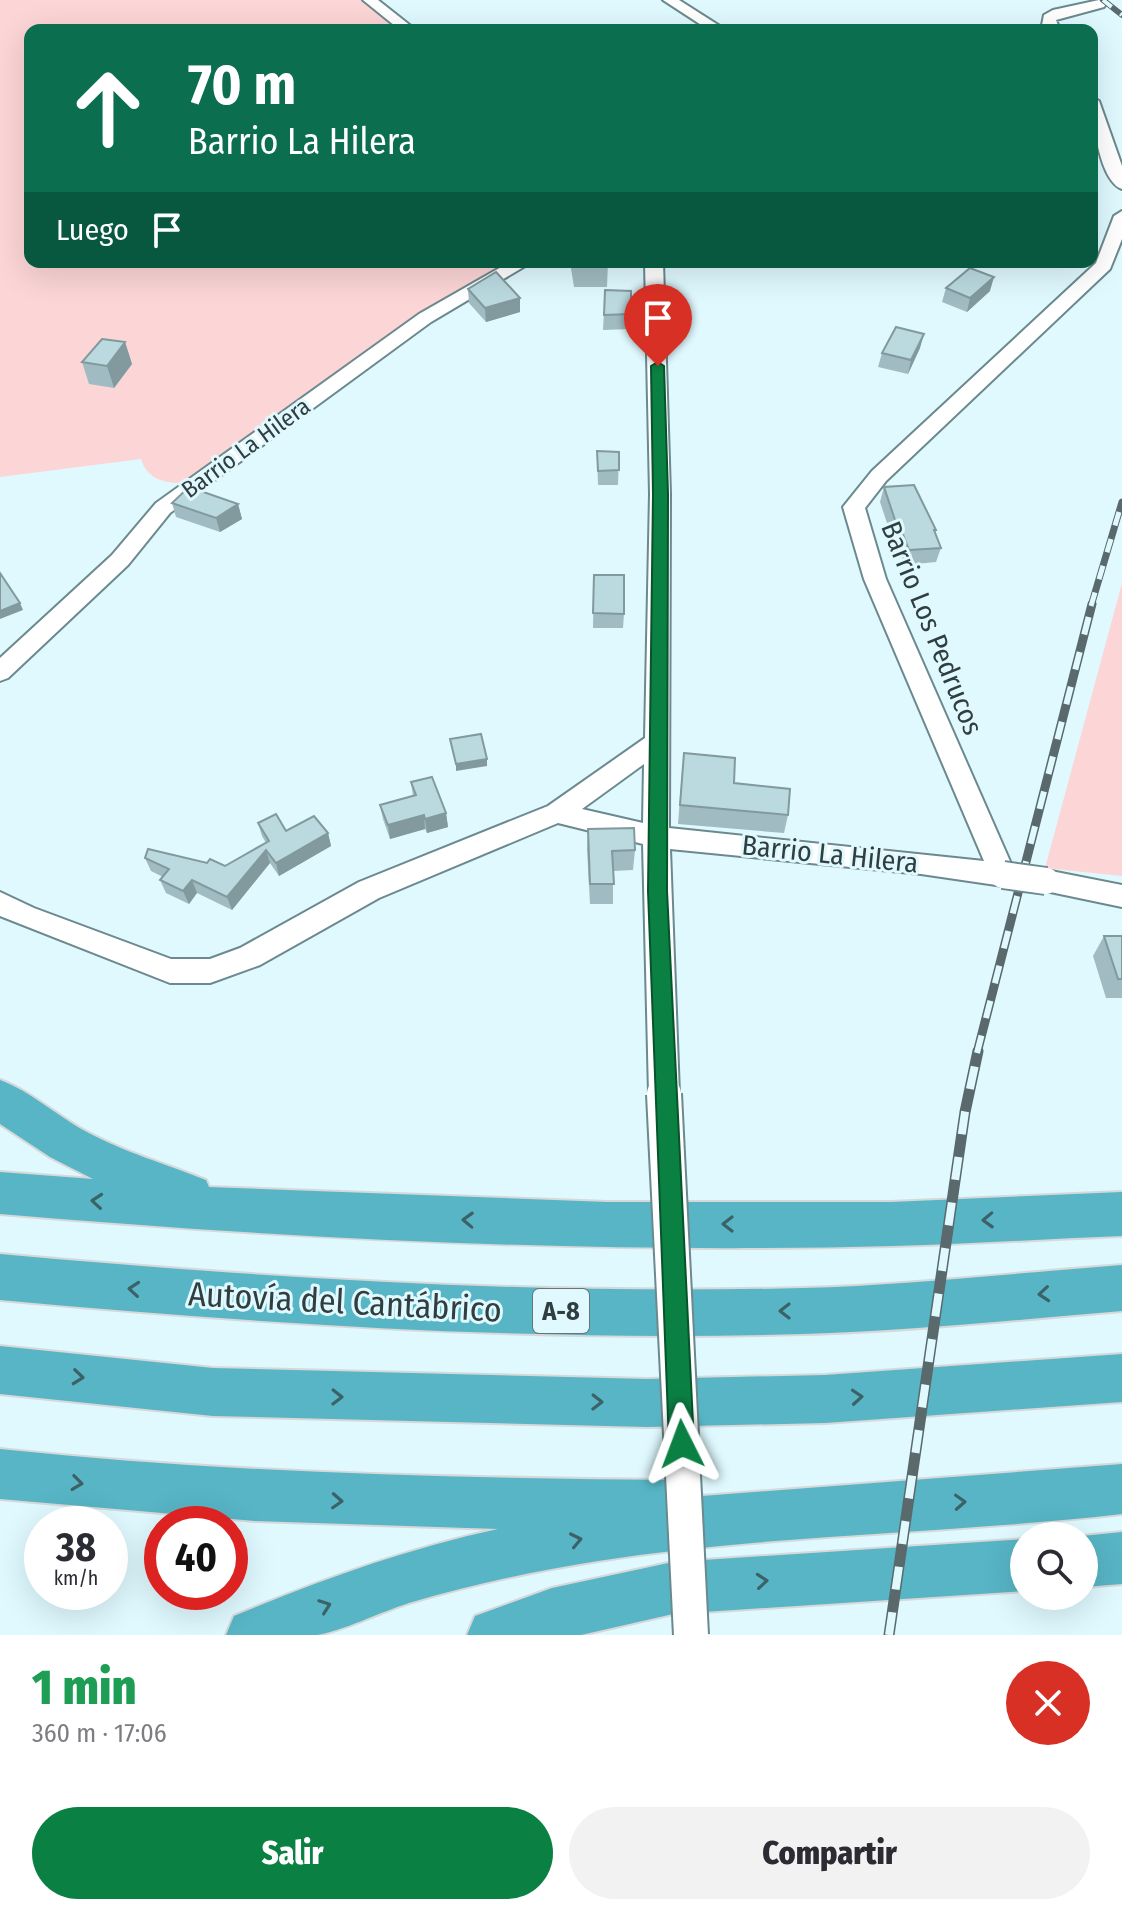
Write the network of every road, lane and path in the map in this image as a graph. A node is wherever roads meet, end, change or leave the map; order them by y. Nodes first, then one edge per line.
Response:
1 (370, 0) edge
2 (670, 0) edge
3 (1099, 4) dead end
4 (401, 24) edge
5 (709, 24) edge
6 (1049, 24) edge
7 (1098, 122) edge
8 (1122, 184) edge
9 (1122, 216) edge
10 (512, 268) edge
11 (654, 268) edge
12 (0, 672) edge
13 (659, 741) junction
14 (557, 813) junction
15 (656, 837) junction
16 (1003, 875) junction
17 (1122, 896) edge
18 (0, 903) edge
19 (0, 1099) edge
20 (0, 1193) edge
21 (1122, 1214) edge
22 (330, 1216) junction
23 (0, 1277) edge
24 (1122, 1288) edge
25 (0, 1370) edge
26 (1122, 1378) edge
27 (0, 1474) edge
28 (1122, 1489) edge
29 (883, 1507) junction
30 (1122, 1558) edge
31 (1098, 1560) edge
32 (1010, 1566) edge
33 (253, 1635) edge
34 (494, 1635) edge
35 (691, 1635) edge

1 - 4 street
2 - 5 street
3 - 6 street
7 - 8 street
9 - 16 street, Barrio Los Pedrucos
10 - 12 street, Barrio La Hilera
11 - 13 street
13 - 14 street
13 - 15 street
14 - 15 street, Barrio La Hilera
14 - 18 street
15 - 16 street, Barrio La Hilera
15 - 35 street, bridge
16 - 17 street, Barrio La Hilera, bridge
19 - 22 highway
22 -> 20 highway
21 -> 22 highway
24 -> 23 highway, Autovía del Cantábrico / A-8
25 -> 26 highway
27 -> 29 highway
29 -> 28 highway
33 -> 29 highway
30 - 31 highway
34 -> 32 highway

